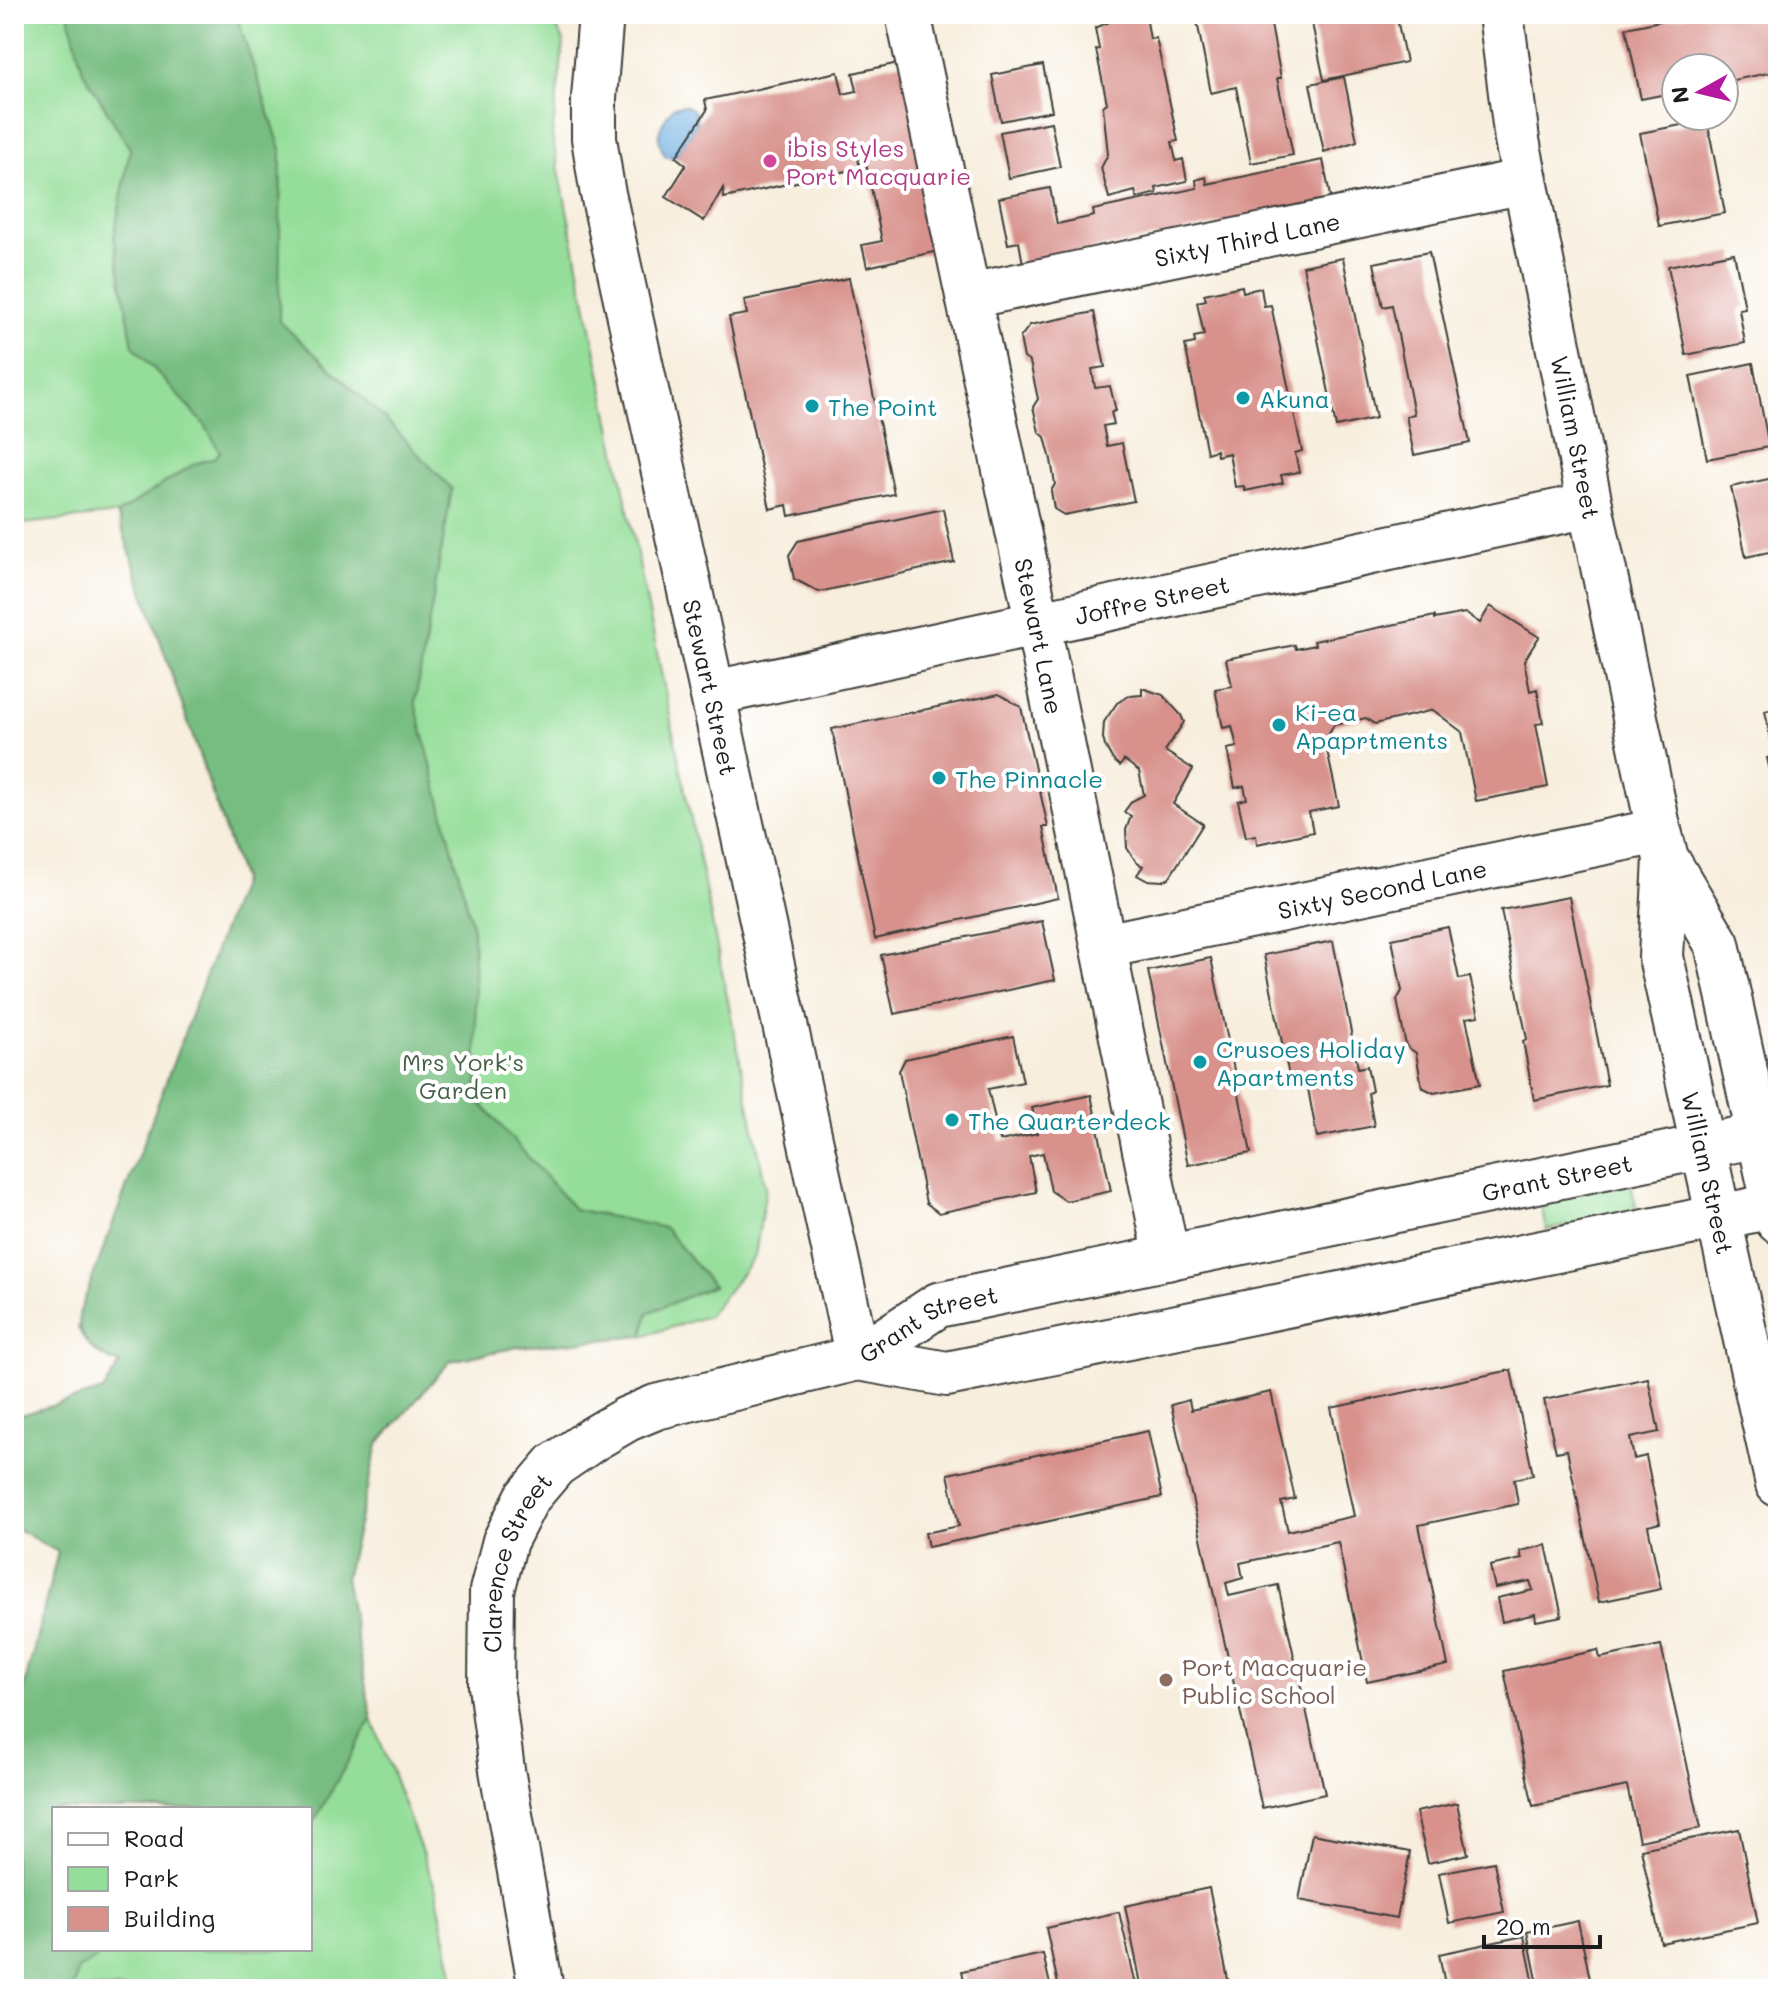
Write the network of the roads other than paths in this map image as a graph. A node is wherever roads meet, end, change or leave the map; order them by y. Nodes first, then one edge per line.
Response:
1 (908, 14) edge
2 (1501, 14) edge
3 (612, 17) edge
4 (1525, 181) junction
5 (969, 296) junction
6 (1590, 505) junction
7 (1038, 625) junction
8 (714, 693) junction
9 (1663, 845) junction
10 (1104, 946) junction
11 (1769, 1133) edge
12 (1704, 1148) junction
13 (1777, 1210) edge
14 (1719, 1216) junction
15 (1167, 1258) junction
16 (858, 1358) junction
17 (1778, 1484) edge
18 (541, 1989) edge

1 - 5 street, Stewart Lane
2 - 4 street, William Street
3 - 8 street, Stewart Street
4 - 5 street, Sixty Third Lane
4 - 6 street, William Street
5 - 7 street, Stewart Lane
6 - 7 street, Joffre Street
6 - 9 street, William Street
7 - 8 street, Joffre Street
7 - 10 street, Stewart Lane
8 - 16 street, Stewart Street
9 - 10 street, Sixty Second Lane
9 - 11 street, William Street
9 - 12 street, William Street
10 - 15 street, Stewart Lane
11 - 12 street, Grant Street
11 - 13 street, William Street
12 - 14 street, William Street
12 - 15 street, Grant Street
13 - 14 street, Grant Street
14 - 16 street, Grant Street
14 - 17 street, William Street
15 - 16 street, Grant Street
16 - 18 street, Clarence Street

